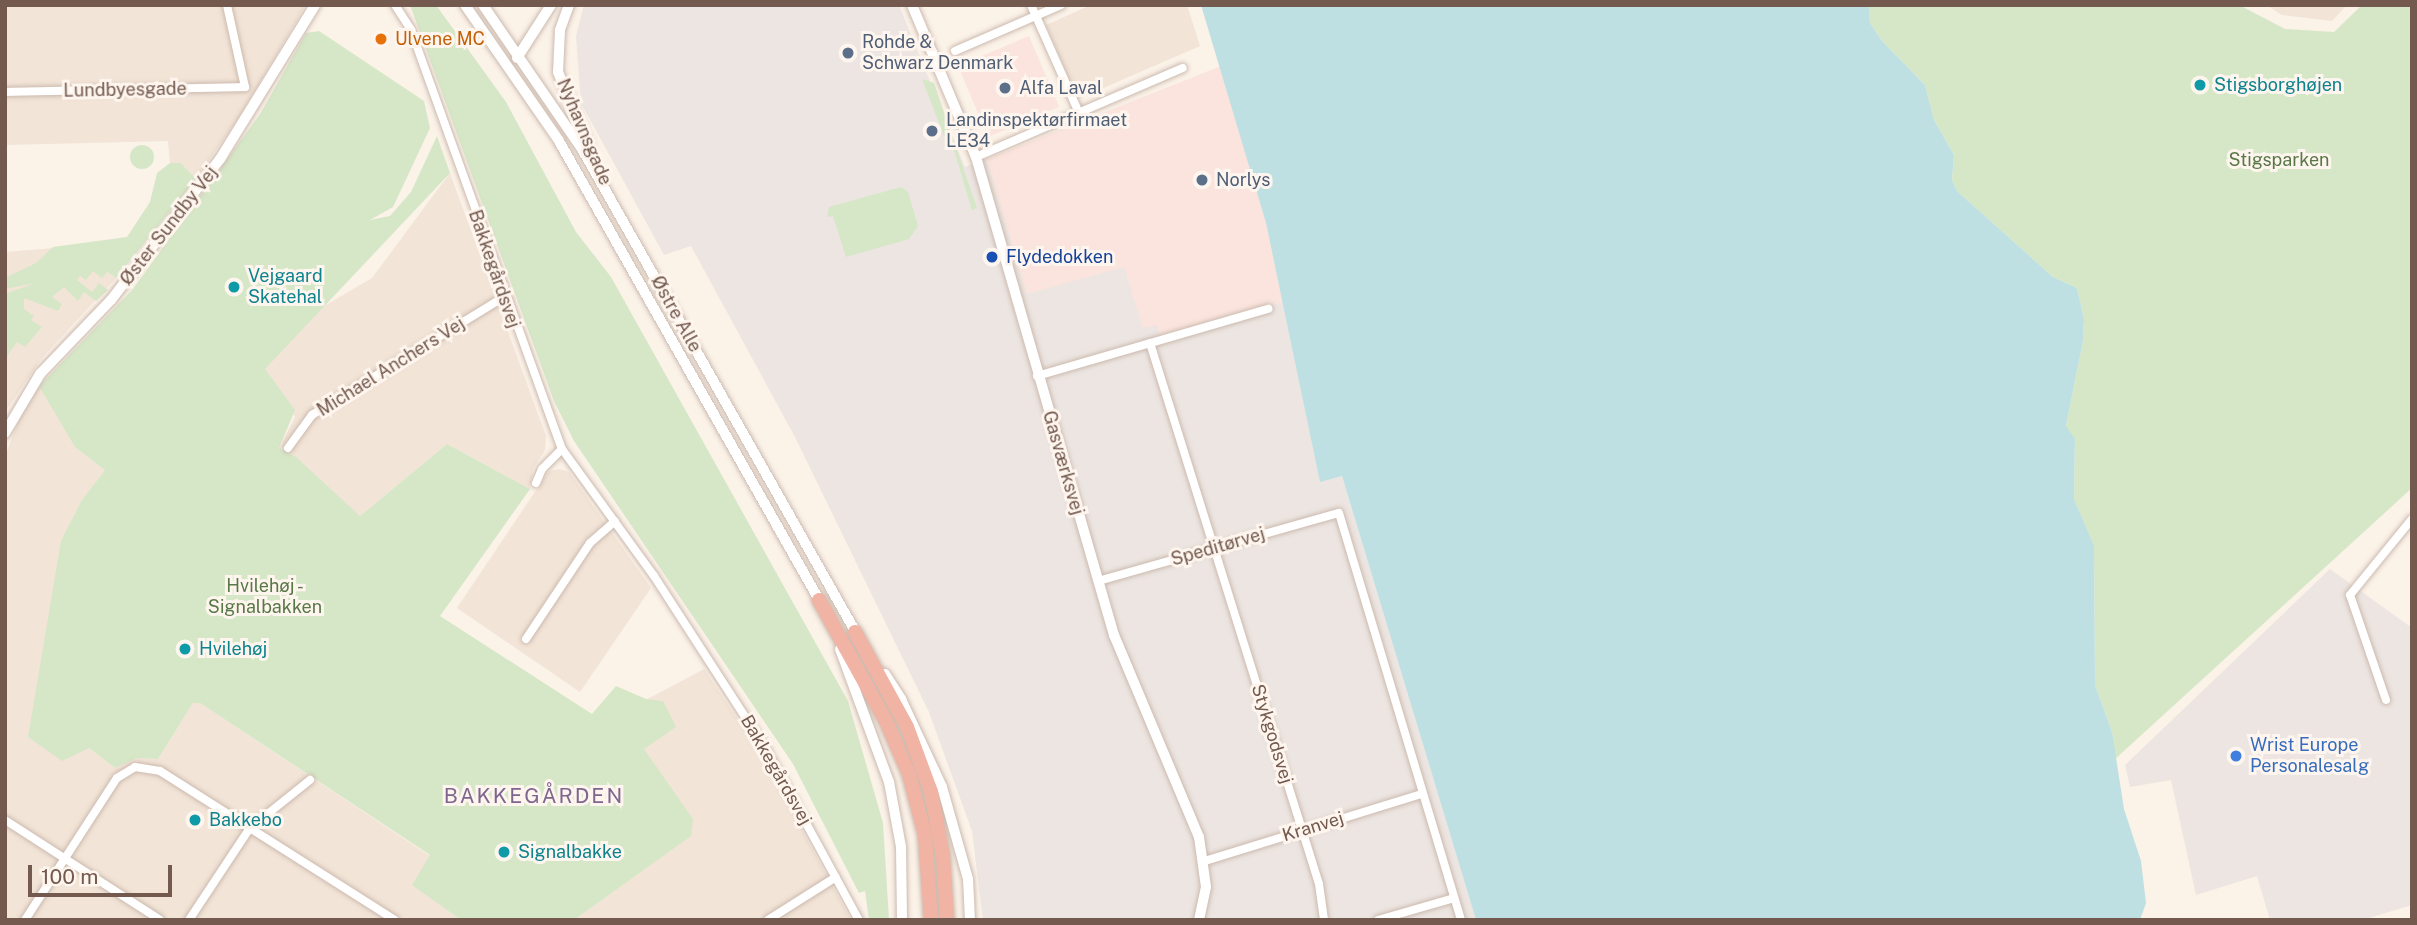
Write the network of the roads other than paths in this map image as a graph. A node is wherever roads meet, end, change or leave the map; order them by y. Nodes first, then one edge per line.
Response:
1 (228, 5) edge
2 (316, 5) edge
3 (395, 5) edge
4 (465, 5) edge
5 (483, 5) edge
6 (551, 5) edge
7 (569, 5) edge
8 (912, 5) edge
9 (1031, 5) edge
10 (1061, 5) edge
11 (1035, 16) junction
12 (955, 51) dead end
13 (519, 53) junction
14 (1183, 68) dead end
15 (517, 75) junction
16 (5, 92) edge
17 (1079, 113) junction
18 (976, 157) junction
19 (620, 216) junction
20 (504, 297) junction
21 (1268, 309) dead end
22 (1150, 342) junction
23 (1037, 376) junction
24 (5, 433) edge
25 (288, 448) dead end
26 (562, 449) junction
27 (536, 483) dead end
28 (2412, 519) edge
29 (615, 521) junction
30 (1215, 548) junction
31 (1098, 582) junction
32 (819, 600) junction
33 (855, 632) junction
34 (526, 639) dead end
35 (2386, 699) dead end
36 (310, 780) dead end
37 (1421, 794) junction
38 (5, 820) edge
39 (250, 828) junction
40 (1301, 831) junction
41 (65, 858) junction
42 (1205, 861) junction
43 (836, 877) junction
44 (1454, 898) junction
45 (25, 920) edge
46 (160, 920) edge
47 (189, 920) edge
48 (395, 920) edge
49 (768, 920) edge
50 (859, 920) edge
51 (902, 920) edge
52 (931, 920) edge
53 (947, 920) edge
54 (970, 920) edge
55 (1199, 920) edge
56 (1324, 920) edge
57 (1378, 920) edge
58 (1461, 920) edge

1 - 16 street, Lundbyesgade
2 - 24 street, Øster Sundby Vej
3 - 20 street, Bakkegårdsvej
4 - 15 street, Østre Alle
5 - 13 street, Østre Alle
6 - 13 street
7 - 19 street, Nyhavnsgade
8 - 18 street, Gasværksvej
9 - 11 street
10 - 11 street
11 - 12 street
11 - 17 street
13 - 15 street
13 - 19 street, Østre Alle
14 - 17 street
15 - 32 street, Østre Alle
17 - 18 street
18 - 23 street, Gasværksvej
19 - 33 street, Østre Alle
20 - 25 street, Michael Anchers Vej
20 - 26 street, Bakkegårdsvej
21 - 22 street
22 - 23 street
22 - 30 street
23 - 31 street, Gasværksvej
26 - 27 street
26 - 29 street, Bakkegårdsvej
28 - 35 street
29 - 34 street
29 - 43 street, Bakkegårdsvej
30 - 31 street, Speditørvej
30 - 37 street, Speditørvej
30 - 40 street, Stykgodsvej
31 - 42 street, Gasværksvej
32 - 51 street, Østre Alle
32 - 52 highway
33 - 53 highway
33 - 54 street, Østre Alle
36 - 39 street
37 - 40 street, Kranvej
37 - 44 street
38 - 41 street
39 - 41 street
39 - 47 street
39 - 48 street
40 - 42 street, Kranvej
40 - 56 street, Stykgodsvej
41 - 45 street
41 - 46 street
42 - 55 street, Gasværksvej
43 - 49 street
43 - 50 street, Bakkegårdsvej
44 - 57 street
44 - 58 street

